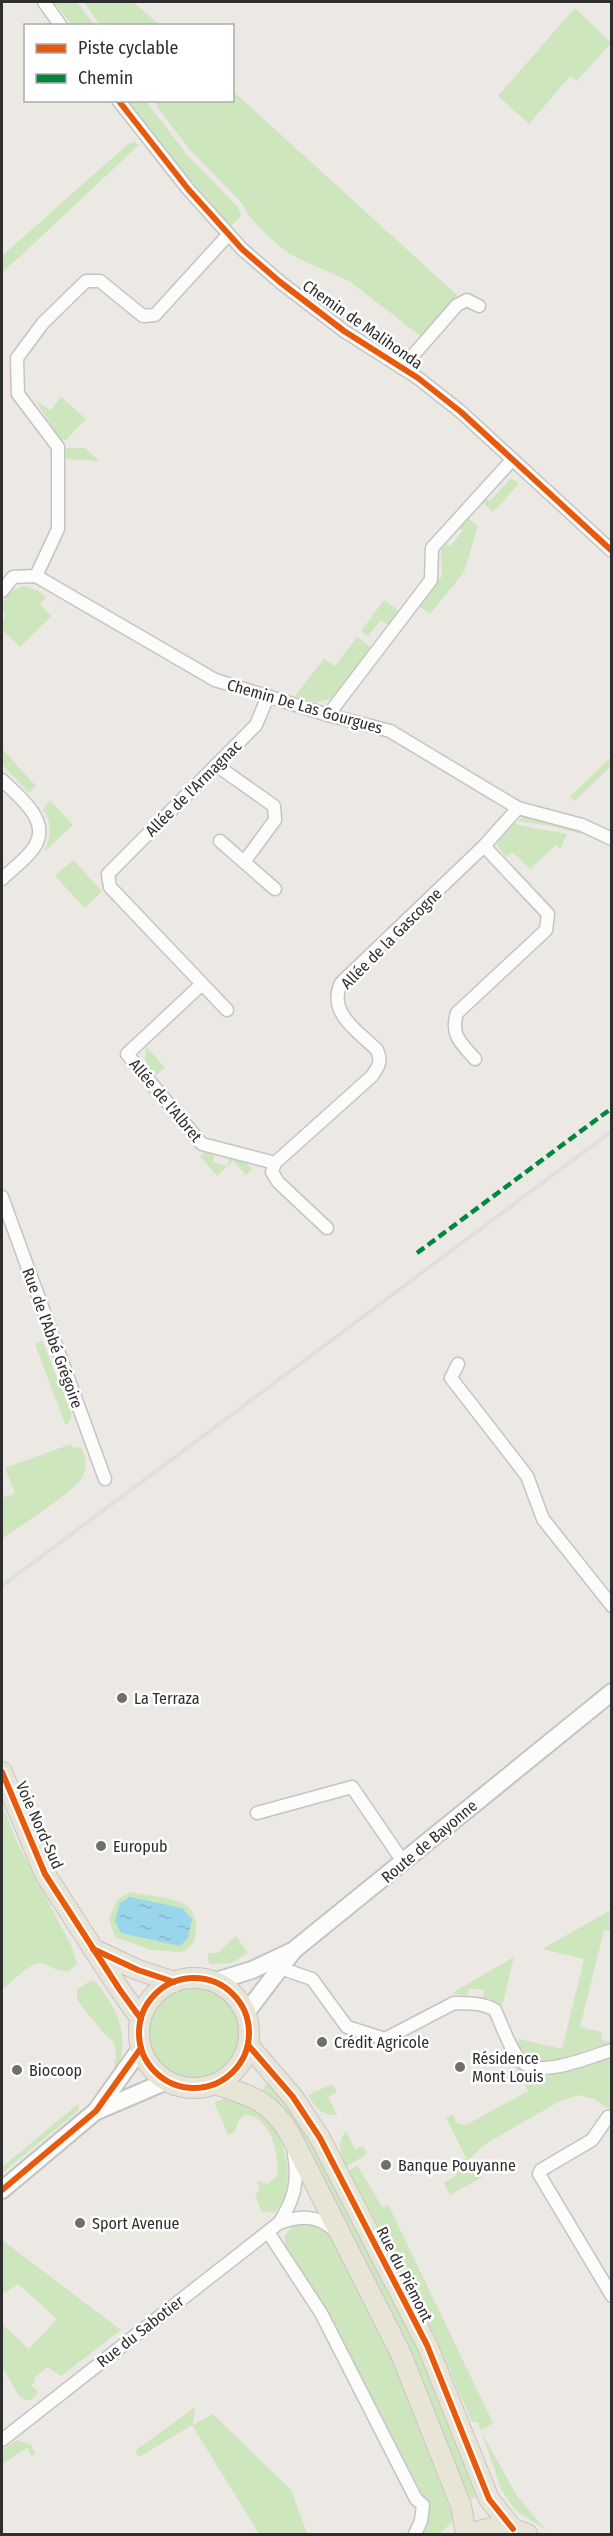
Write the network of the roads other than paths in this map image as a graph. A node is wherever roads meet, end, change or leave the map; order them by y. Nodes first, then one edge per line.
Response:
1 (44, 2) edge
2 (60, 24) edge
3 (120, 102) edge
4 (228, 235) junction
5 (479, 306) dead end
6 (402, 368) junction
7 (512, 460) junction
8 (612, 551) edge
9 (36, 576) junction
10 (2, 591) edge
11 (268, 696) junction
12 (328, 715) junction
13 (216, 765) junction
14 (2, 780) edge
15 (518, 808) junction
16 (612, 839) edge
17 (220, 841) dead end
18 (484, 846) junction
19 (244, 862) junction
20 (2, 879) edge
21 (275, 889) dead end
22 (202, 984) junction
23 (227, 1010) dead end
24 (475, 1059) dead end
25 (274, 1163) junction
26 (2, 1197) edge
27 (327, 1228) dead end
28 (458, 1364) dead end
29 (105, 1479) dead end
30 (612, 1606) edge
31 (612, 1692) edge
32 (2, 1772) edge
33 (257, 1813) dead end
34 (404, 1863) junction
35 (93, 1949) junction
36 (294, 1950) junction
37 (280, 1968) junction
38 (174, 1982) junction
39 (213, 1982) junction
40 (245, 2014) junction
41 (141, 2019) junction
42 (248, 2045) junction
43 (141, 2048) junction
44 (612, 2050) edge
45 (166, 2081) junction
46 (215, 2084) junction
47 (96, 2111) junction
48 (608, 2117) dead end
49 (290, 2134) junction
50 (2, 2190) edge
51 (279, 2223) junction
52 (268, 2232) junction
53 (344, 2239) junction
54 (612, 2296) edge
55 (2, 2440) edge
56 (520, 2532) edge
57 (415, 2535) edge
58 (466, 2535) edge
59 (472, 2535) edge

1 - 2 street
3 - 4 street, Chemin de Malihonda
4 - 6 street, Chemin de Malihonda
4 - 9 street
5 - 6 street
6 - 7 street, Chemin de Malihonda
7 - 8 street, Chemin de Malihonda
7 - 12 street
9 - 10 street
9 - 11 street, Chemin De Las Gourgues
11 - 12 street, Chemin De Las Gourgues
11 - 13 street, Allée de l'Armagnac
12 - 15 street, Chemin De Las Gourgues
13 - 19 street
13 - 22 street, Allée de l'Armagnac
14 - 20 street
15 - 16 street, Chemin De Las Gourgues
15 - 18 street, Allée de la Gascogne
17 - 19 street
18 - 24 street
18 - 25 street, Allée de la Gascogne
19 - 21 street
22 - 23 street
22 - 25 street, Allée de l'Albret
25 - 27 street
26 - 29 street, Rue de l'Abbé Grégoire
28 - 30 street
31 - 34 main road, Route de Bayonne
32 - 35 main road, Voie Nord-Sud
33 - 34 street
34 - 36 main road, Route de Bayonne
35 - 38 main road
35 - 41 main road, Voie Nord-Sud
36 - 37 main road, Route de Bayonne
36 - 39 main road, Route de Bayonne
37 - 40 main road, Route de Bayonne
37 - 44 street
38 - 39 main road
38 - 41 main road
39 - 40 main road
40 - 42 main road
41 - 43 main road
42 - 46 main road
42 - 56 main road, Rue du Piémont
43 - 45 main road
43 - 47 main road
45 - 46 main road
45 - 47 main road
46 - 49 main road
47 - 50 main road
48 - 54 street
49 - 51 street, Rue du Sabotier
49 - 53 main road
51 - 52 street, Rue du Sabotier
51 - 53 street, Rue du Sabotier
52 - 55 street, Rue du Sabotier
52 - 57 street
53 - 58 main road
56 - 59 main road

